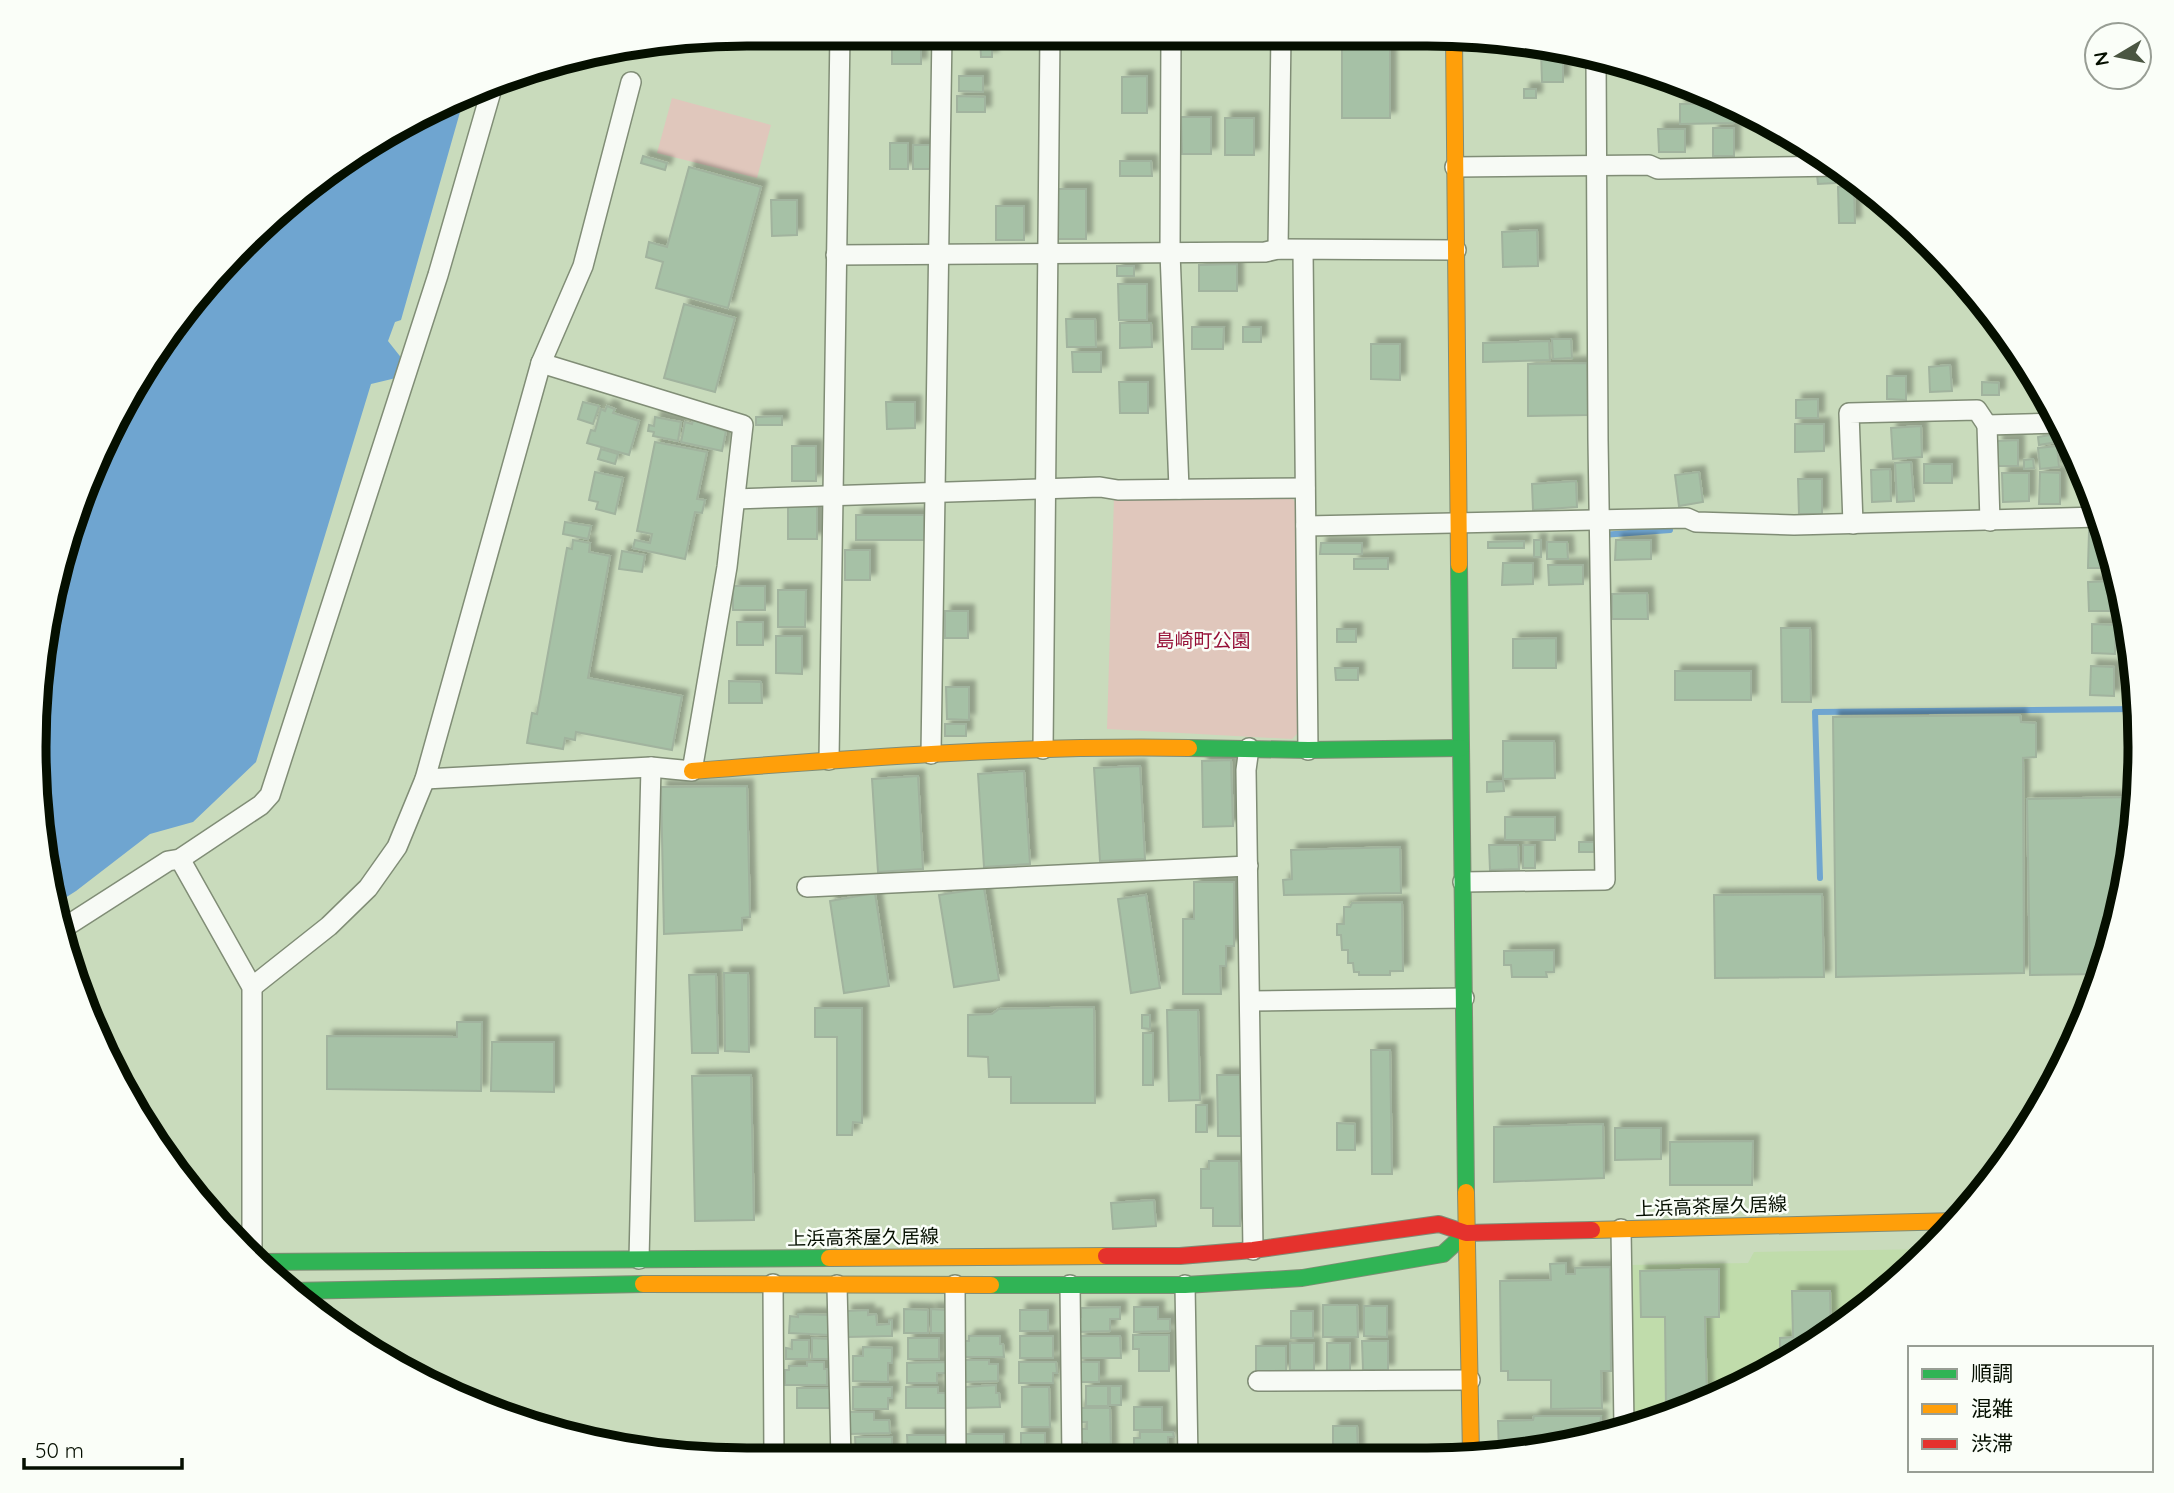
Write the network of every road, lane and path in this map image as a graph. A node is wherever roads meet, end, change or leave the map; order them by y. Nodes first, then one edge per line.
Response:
1 (839, 45) edge
2 (942, 45) edge
3 (1050, 45) edge
4 (1171, 45) edge
5 (1281, 45) edge
6 (1454, 46) edge
7 (1596, 66) edge
8 (631, 82) dead end
9 (490, 94) edge
10 (1596, 165) junction
11 (1820, 166) edge
12 (1455, 167) junction
13 (1278, 249) junction
14 (1303, 250) junction
15 (1456, 250) junction
16 (1047, 252) junction
17 (1170, 252) junction
18 (939, 253) junction
19 (836, 255) junction
20 (541, 363) junction
21 (2049, 423) edge
22 (1987, 425) junction
23 (1044, 488) junction
24 (1305, 488) junction
25 (1179, 489) junction
26 (936, 492) junction
27 (832, 495) junction
28 (735, 499) junction
29 (2090, 517) edge
30 (1600, 520) junction
31 (1990, 521) junction
32 (1459, 524) junction
33 (1853, 524) junction
34 (1306, 526) junction
35 (1249, 748) junction
36 (1461, 748) junction
37 (1043, 749) junction
38 (1308, 750) junction
39 (931, 754) junction
40 (829, 760) junction
41 (651, 767) junction
42 (692, 771) junction
43 (425, 779) junction
44 (180, 859) junction
45 (1248, 866) junction
46 (1463, 882) junction
47 (807, 887) dead end
48 (68, 925) edge
49 (252, 987) junction
50 (1464, 998) junction
51 (1250, 1001) junction
52 (1943, 1221) edge
53 (1621, 1229) junction
54 (1466, 1233) junction
55 (254, 1245) edge
56 (1254, 1250) junction
57 (639, 1259) junction
58 (270, 1260) edge
59 (773, 1284) junction
60 (837, 1285) junction
61 (955, 1285) junction
62 (1070, 1285) junction
63 (1185, 1285) junction
64 (305, 1291) edge
65 (1470, 1380) junction
66 (1258, 1381) dead end
67 (1624, 1419) edge
68 (1471, 1446) edge
69 (774, 1448) edge
70 (841, 1448) edge
71 (956, 1448) edge
72 (1072, 1448) edge
73 (1188, 1448) edge

1 - 19 street
2 - 18 street
3 - 16 street
4 - 17 street
5 - 13 street
6 - 12 main road
7 - 10 street
8 - 20 street
9 - 44 street
10 - 11 street
10 - 12 street
10 - 30 street
12 - 15 main road
13 - 14 street
13 - 17 street
14 - 15 street
14 - 24 street
15 - 32 main road
16 - 17 street
16 - 18 street
16 - 23 street
17 - 25 street
18 - 19 street
18 - 26 street
19 - 27 street
20 - 28 street
20 - 43 street
21 - 22 street
22 - 31 street
22 - 33 street
23 - 25 street
23 - 26 street
23 - 37 street
24 - 25 street
24 - 34 street
26 - 27 street
26 - 39 street
27 - 28 street
27 - 40 street
28 - 42 street
29 - 31 street
30 - 32 street
30 - 33 street
30 - 46 street
31 - 33 street
32 - 34 street
32 - 36 main road
34 - 38 street
35 - 37 main road
35 - 38 main road
35 - 45 street
36 - 38 main road
36 - 46 main road
37 - 39 main road
39 - 40 main road
40 - 42 main road
41 - 42 street
41 - 43 street
41 - 57 street
43 - 49 street
44 - 48 street
44 - 49 street
45 - 47 street
45 - 51 street
46 - 50 main road
49 - 55 street
50 - 51 street
50 - 54 main road
51 - 56 street
52 - 53 main road, 上浜高茶屋久居線
53 - 54 main road, 上浜高茶屋久居線
53 - 67 street
54 - 56 main road, 上浜高茶屋久居線
54 - 63 main road
54 - 65 main road
56 - 57 main road, 上浜高茶屋久居線
57 - 58 main road, 上浜高茶屋久居線
59 - 60 main road
59 - 64 main road
59 - 69 street
60 - 61 main road
60 - 70 street
61 - 62 main road
61 - 71 street
62 - 63 main road
62 - 72 street
63 - 73 street
65 - 66 street
65 - 68 main road

